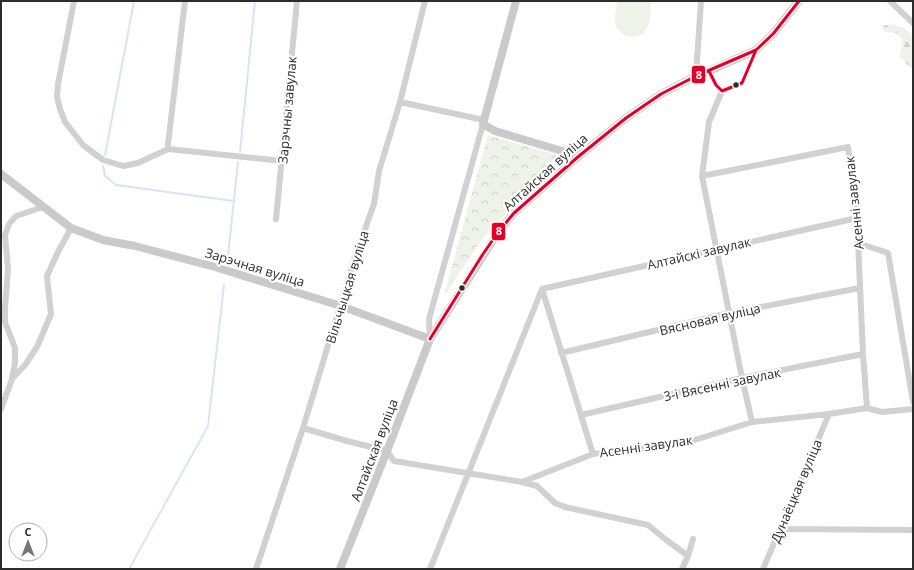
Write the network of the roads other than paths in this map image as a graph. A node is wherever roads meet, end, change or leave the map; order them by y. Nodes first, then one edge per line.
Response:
1 (74, 1) edge
2 (185, 1) edge
3 (297, 1) edge
4 (425, 1) edge
5 (516, 1) edge
6 (701, 1) edge
7 (798, 1) edge
8 (891, 1) edge
9 (913, 23) edge
10 (756, 50) junction
11 (710, 71) junction
12 (696, 76) junction
13 (722, 91) junction
14 (400, 102) junction
15 (484, 122) junction
16 (168, 149) junction
17 (579, 156) junction
18 (282, 161) junction
19 (1, 174) edge
20 (702, 176) junction
21 (43, 207) junction
22 (857, 218) junction
23 (276, 219) dead end
24 (71, 228) junction
25 (858, 243) junction
26 (716, 250) junction
27 (860, 288) junction
28 (542, 289) junction
29 (341, 306) junction
30 (729, 313) junction
31 (430, 339) junction
32 (562, 353) junction
33 (863, 354) junction
34 (742, 378) junction
35 (12, 379) junction
36 (913, 402) edge
37 (867, 408) junction
38 (1, 409) edge
39 (913, 409) edge
40 (829, 414) junction
41 (581, 415) junction
42 (752, 422) junction
43 (303, 428) junction
44 (387, 451) junction
45 (593, 454) junction
46 (468, 474) junction
47 (522, 482) junction
48 (780, 529) junction
49 (913, 530) edge
50 (693, 539) dead end
51 (688, 556) junction
52 (256, 569) edge
53 (340, 569) edge
54 (430, 569) edge
55 (682, 569) edge
56 (763, 569) edge

1 - 16 street
2 - 16 street
3 - 18 street, Зарэчны завулак
4 - 14 street, Вільчыцкая вуліца
5 - 15 main road, Алтайская вуліца
6 - 12 street
7 - 10 main road, Алтайская вуліца
8 - 9 street
10 - 11 main road, Алтайская вуліца
10 - 13 street
11 - 12 main road, Алтайская вуліца
11 - 13 street
12 - 17 main road, Алтайская вуліца
13 - 20 street
14 - 15 street
14 - 29 street, Вільчыцкая вуліца
15 - 17 main road
15 - 31 street, Алтайская вуліца
16 - 18 street
17 - 31 main road, Алтайская вуліца
18 - 23 street, Зарэчны завулак
19 - 21 main road, Зарэчная вуліца
20 - 22 street, Асенні завулак
20 - 26 street
21 - 24 main road, Зарэчная вуліца
21 - 35 street
22 - 25 street, Асенні завулак
22 - 26 street, Алтайскі завулак
24 - 29 main road, Зарэчная вуліца
24 - 35 street
25 - 27 street, Асенні завулак
25 - 36 street
26 - 28 street, Алтайскі завулак
26 - 30 street
27 - 30 street, Вясновая вуліца
27 - 33 street, Асенні завулак
28 - 32 street
28 - 46 street
29 - 31 main road, Зарэчная вуліца
29 - 43 street, Вільчыцкая вуліца
30 - 32 street, Вясновая вуліца
30 - 34 street
31 - 44 main road, Алтайская вуліца
32 - 41 street
33 - 34 street, 3-і Вясенні завулак
33 - 37 street, Асенні завулак
34 - 41 street, 3-і Вясенні завулак
34 - 42 street
35 - 38 street
37 - 39 street, Асенні завулак
37 - 40 street, Асенні завулак
40 - 42 street, Асенні завулак
40 - 48 street, Дунаёцкая вуліца
41 - 45 street
42 - 45 street, Асенні завулак
43 - 44 street
43 - 52 street, Вільчыцкая вуліца
44 - 46 street
44 - 53 main road, Алтайская вуліца
45 - 47 street, Асенні завулак
46 - 47 street
46 - 54 street
47 - 51 street
48 - 49 street
48 - 56 street, Дунаёцкая вуліца
50 - 51 street
51 - 55 street

